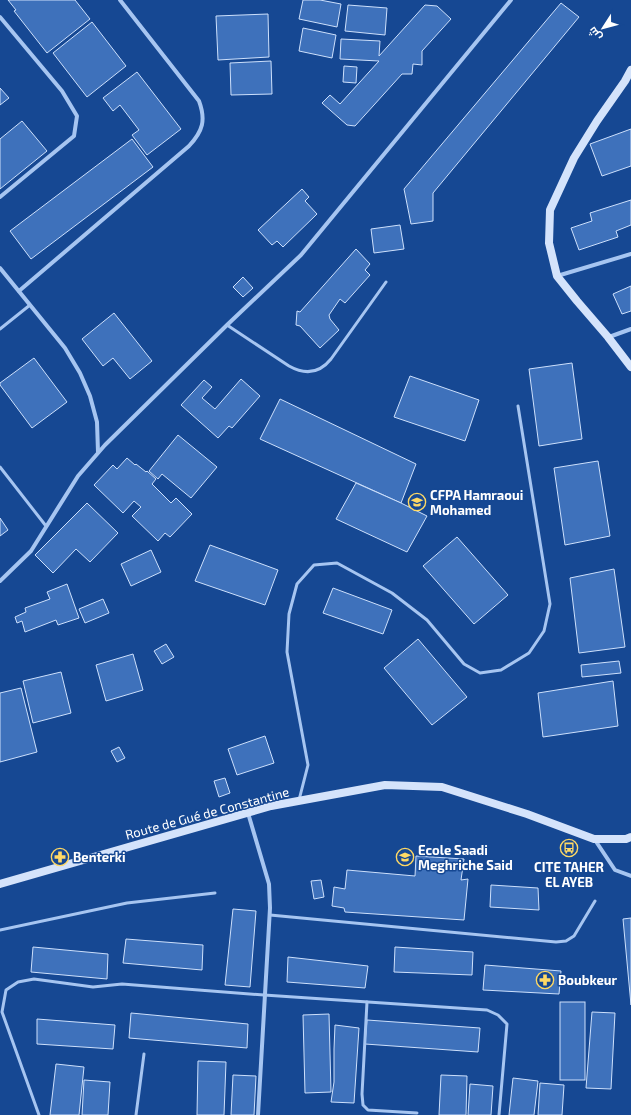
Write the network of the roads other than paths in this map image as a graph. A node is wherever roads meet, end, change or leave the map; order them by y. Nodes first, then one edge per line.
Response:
1 (120, 0) edge
2 (511, 0) edge
3 (0, 17) edge
4 (631, 70) edge
5 (628, 80) edge
6 (0, 197) edge
7 (631, 254) edge
8 (0, 268) edge
9 (557, 276) junction
10 (386, 282) dead end
11 (18, 291) junction
12 (30, 305) junction
13 (227, 325) junction
14 (0, 329) edge
15 (631, 329) edge
16 (608, 337) junction
17 (631, 367) edge
18 (518, 406) dead end
19 (98, 453) junction
20 (0, 467) edge
21 (46, 526) junction
22 (0, 580) edge
23 (299, 801) junction
24 (248, 813) junction
25 (631, 837) edge
26 (594, 839) junction
27 (631, 876) edge
28 (0, 884) edge
29 (215, 892) dead end
30 (595, 901) dead end
31 (270, 915) junction
32 (0, 930) edge
33 (264, 995) junction
34 (367, 1002) junction
35 (1, 1012) edge
36 (144, 1054) dead end
37 (417, 1113) dead end
38 (39, 1115) edge
39 (136, 1115) edge
40 (258, 1115) edge
41 (499, 1115) edge

1 - 11 street
2 - 13 street
3 - 6 street
4 - 5 main road
5 - 9 main road
7 - 9 street
8 - 11 street
9 - 16 main road
10 - 13 lane
11 - 12 street
12 - 14 lane
12 - 19 street
13 - 19 street
15 - 16 street
16 - 17 main road
18 - 23 lane
19 - 21 street
20 - 21 lane
21 - 22 street
23 - 24 main road, Route de Gué de Constantine
23 - 26 main road, Route de Gué de Constantine
24 - 28 main road, Route de Gué de Constantine
24 - 31 street
25 - 26 main road, Route de Gué de Constantine
26 - 27 street
29 - 32 lane
30 - 31 lane
31 - 33 street
33 - 34 lane
33 - 35 lane
33 - 40 street
34 - 37 lane
34 - 41 lane
35 - 38 lane
36 - 39 lane

